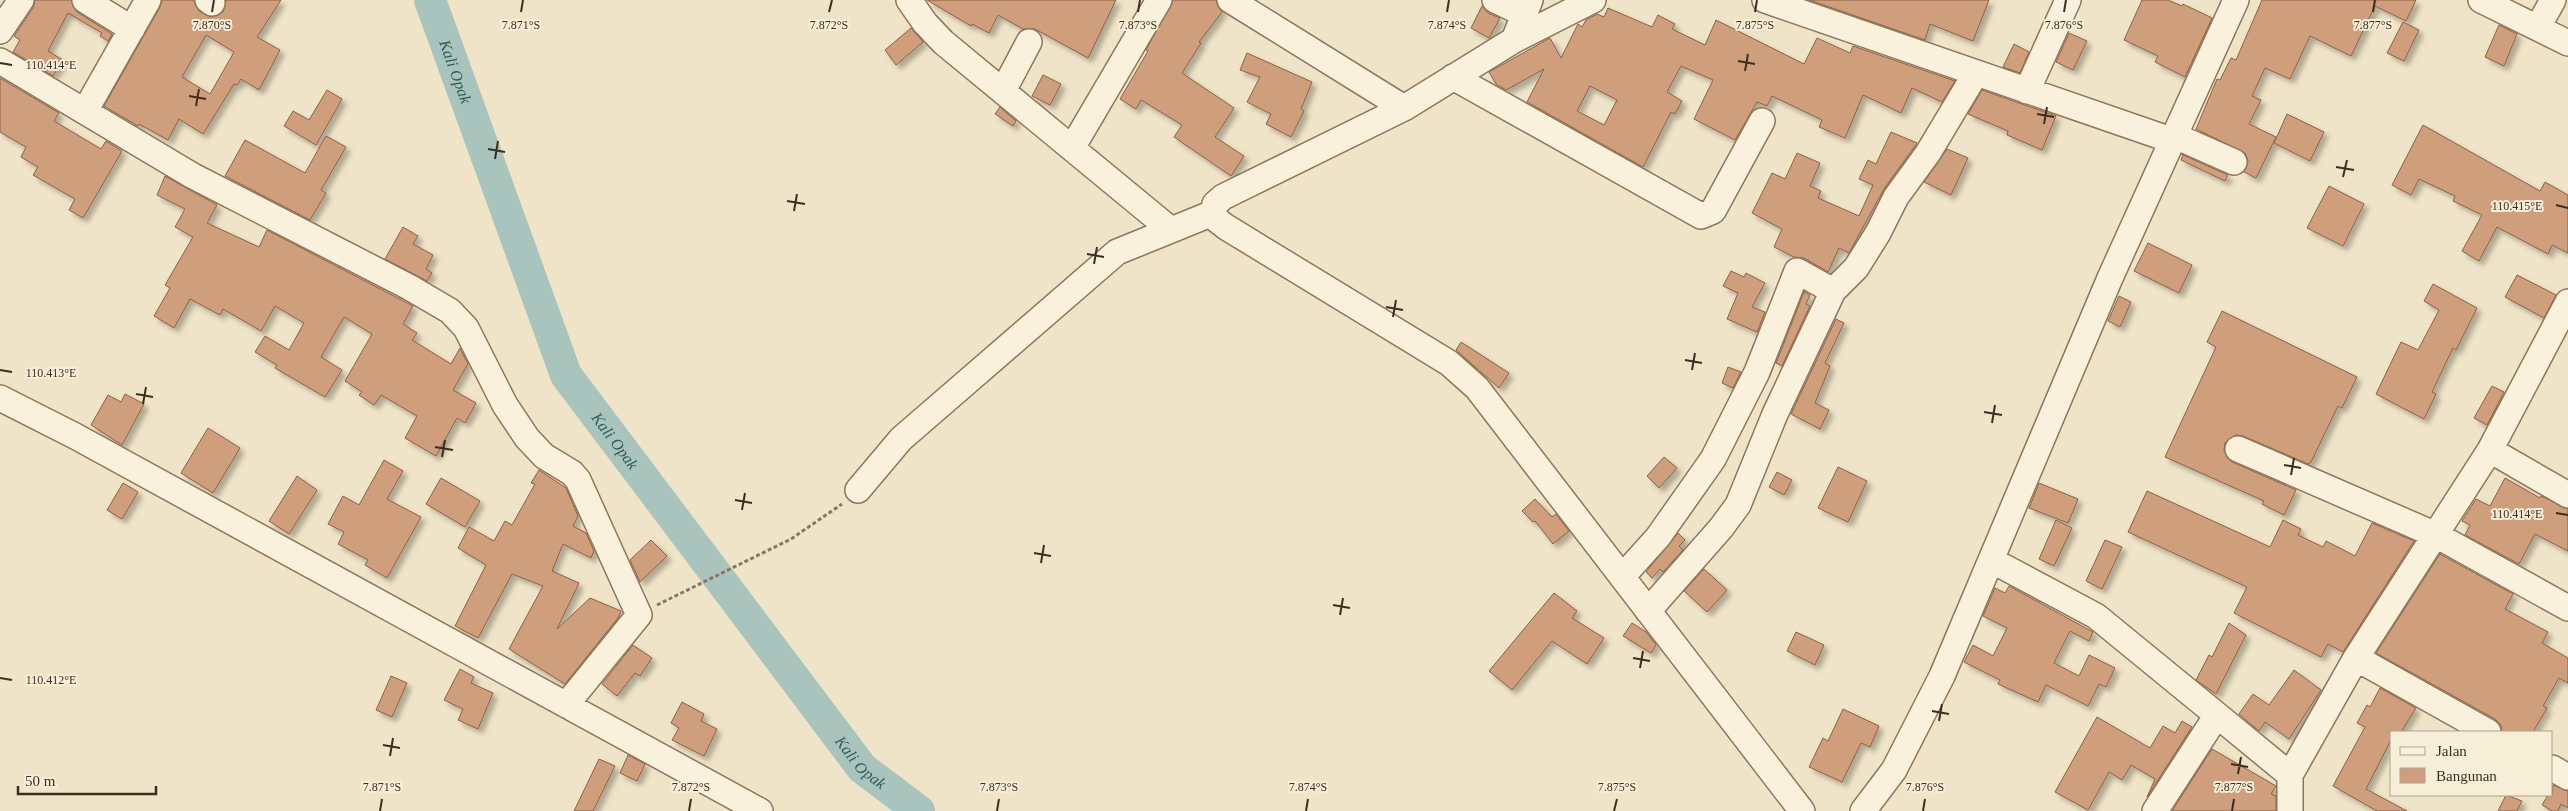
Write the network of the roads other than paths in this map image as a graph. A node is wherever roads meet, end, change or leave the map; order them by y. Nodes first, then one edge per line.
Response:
1 (21, 0) edge
2 (85, 0) edge
3 (148, 0) edge
4 (908, 0) edge
5 (1159, 0) edge
6 (1230, 0) edge
7 (1495, 0) edge
8 (1593, 0) edge
9 (1764, 0) edge
10 (2068, 0) edge
11 (2236, 0) edge
12 (2481, 0) edge
13 (2552, 0) edge
14 (1527, 7) edge
15 (1260, 8) edge
16 (2538, 27) junction
17 (132, 29) junction
18 (0, 31) edge
19 (1514, 40) junction
20 (1029, 42) dead end
21 (2568, 43) edge
22 (0, 61) edge
23 (1976, 73) junction
24 (1452, 77) junction
25 (1003, 91) junction
26 (2027, 91) junction
27 (1404, 108) junction
28 (85, 111) junction
29 (1762, 121) dead end
30 (2172, 138) junction
31 (1072, 148) junction
32 (2234, 162) dead end
33 (1214, 213) junction
34 (1171, 230) junction
35 (1833, 291) junction
36 (2568, 302) edge
37 (0, 398) edge
38 (2238, 449) dead end
39 (2490, 450) junction
40 (858, 490) road end
41 (2568, 495) edge
42 (2436, 535) junction
43 (1991, 560) junction
44 (1622, 577) junction
45 (2568, 608) edge
46 (1648, 611) junction
47 (2356, 658) junction
48 (566, 704) junction
49 (2216, 715) junction
50 (2486, 731) edge
51 (2553, 769) edge
52 (2290, 775) junction
53 (2568, 777) edge
54 (760, 811) edge
55 (1802, 811) edge
56 (1863, 811) edge
57 (2155, 811) edge
58 (2290, 811) edge

1 - 18 street
2 - 17 street
3 - 17 street
4 - 25 street
5 - 31 street
6 - 15 street
7 - 14 street
8 - 19 street
9 - 23 street
10 - 26 street
11 - 30 street
12 - 16 street
13 - 16 street
14 - 19 street
15 - 27 street
16 - 21 street
17 - 28 street
19 - 24 street
20 - 25 street
22 - 28 street
23 - 26 street
23 - 35 street
24 - 27 street
24 - 29 street
25 - 31 street
26 - 30 street
27 - 33 street
28 - 48 street
30 - 32 street
30 - 43 street
31 - 34 street
33 - 34 street
33 - 44 street
34 - 40 street
35 - 44 street
35 - 46 street
36 - 39 street
37 - 48 street
38 - 42 street
39 - 41 street
39 - 42 street
42 - 45 street
42 - 47 street
43 - 49 street
43 - 56 street
44 - 46 street
46 - 55 street
47 - 50 street
47 - 52 street
48 - 54 street
49 - 52 street
49 - 57 street
51 - 53 street
52 - 58 street

